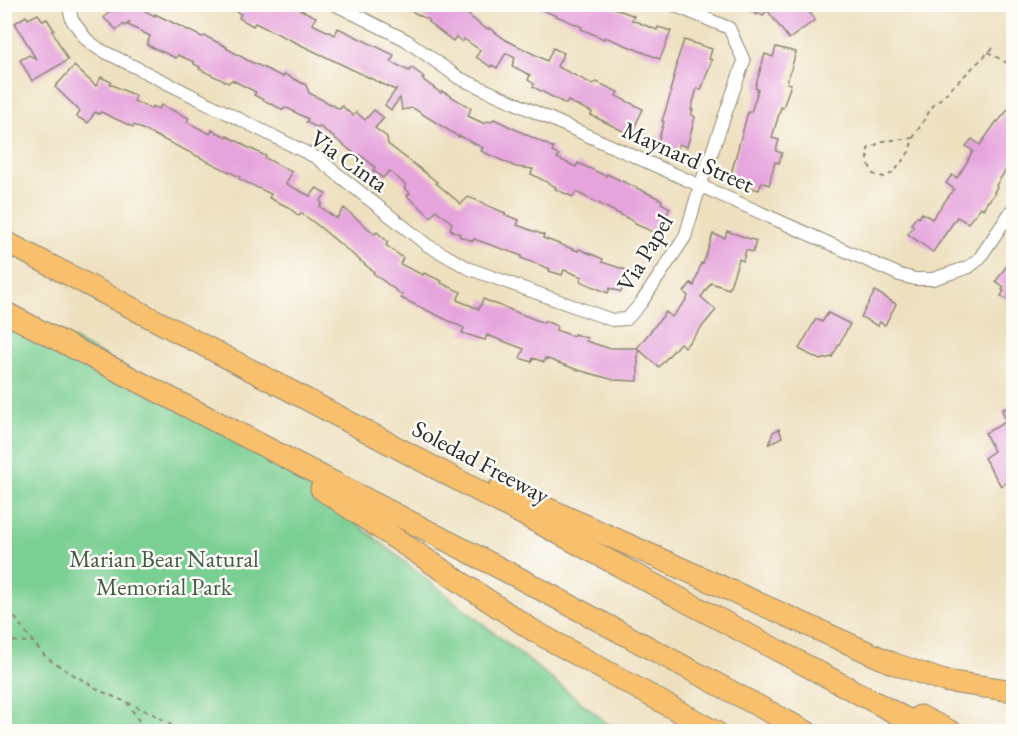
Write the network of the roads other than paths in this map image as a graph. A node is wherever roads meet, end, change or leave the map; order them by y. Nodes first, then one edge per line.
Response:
1 (68, 4) edge
2 (334, 4) edge
3 (671, 4) edge
4 (700, 186) junction
5 (1014, 207) edge
6 (4, 241) edge
7 (4, 312) edge
8 (627, 319) joint
9 (289, 390) junction
10 (233, 430) junction
11 (792, 656) junction
12 (1014, 690) edge
13 (714, 732) edge
14 (807, 732) edge
15 (932, 732) edge
16 (952, 732) edge

1 - 8 street, Via Cinta
2 - 4 street, Maynard Street
3 - 4 street, Via Papel
4 - 5 street, Maynard Street
4 - 8 street, Via Papel
6 - 9 highway, Soledad Freeway
7 - 10 highway
9 - 11 highway, Soledad Freeway
9 - 12 highway
10 - 13 highway
10 - 14 highway
11 - 15 highway, Soledad Freeway
11 - 16 highway

